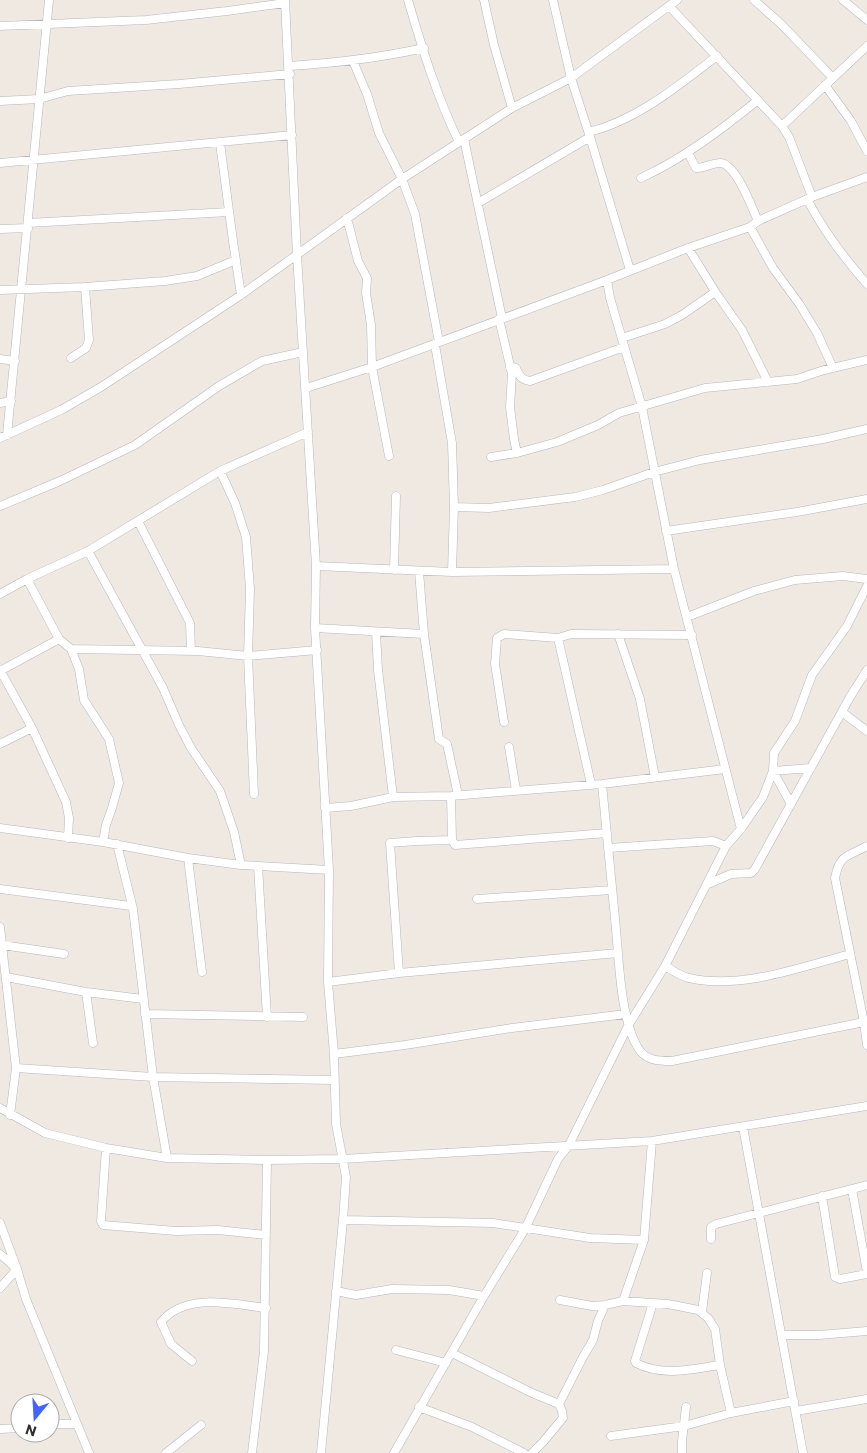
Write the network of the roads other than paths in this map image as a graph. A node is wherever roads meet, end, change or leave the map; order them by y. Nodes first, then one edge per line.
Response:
1 (49, 0) edge
2 (408, 0) edge
3 (484, 0) edge
4 (553, 0) edge
5 (677, 0) edge
6 (754, 0) edge
7 (844, 0) edge
8 (285, 1) edge
9 (669, 6) junction
10 (867, 20) edge
11 (46, 25) junction
12 (0, 26) edge
13 (867, 46) edge
14 (424, 48) junction
15 (717, 56) junction
16 (353, 61) junction
17 (290, 70) junction
18 (571, 78) junction
19 (833, 78) junction
20 (825, 85) junction
21 (39, 99) junction
22 (758, 100) junction
23 (0, 101) edge
24 (512, 108) junction
25 (782, 126) junction
26 (590, 134) junction
27 (292, 135) junction
28 (462, 140) junction
29 (220, 143) junction
30 (867, 151) edge
31 (688, 153) junction
32 (34, 159) junction
33 (0, 163) edge
34 (867, 177) edge
35 (641, 178) dead end
36 (402, 179) junction
37 (809, 198) junction
38 (478, 203) junction
39 (229, 212) junction
40 (347, 218) junction
41 (758, 221) junction
42 (28, 226) junction
43 (750, 228) junction
44 (0, 230) edge
45 (688, 248) junction
46 (297, 255) junction
47 (236, 260) junction
48 (630, 270) junction
49 (606, 280) junction
50 (867, 284) edge
51 (85, 287) junction
52 (22, 289) junction
53 (0, 290) edge
54 (715, 292) junction
55 (241, 295) junction
56 (500, 319) junction
57 (622, 338) junction
58 (437, 343) junction
59 (624, 347) junction
60 (303, 352) junction
61 (71, 358) dead end
62 (0, 359) edge
63 (867, 360) edge
64 (14, 361) junction
65 (372, 367) junction
66 (510, 367) junction
67 (833, 368) junction
68 (768, 382) junction
69 (306, 388) junction
70 (11, 402) junction
71 (0, 403) edge
72 (642, 407) junction
73 (867, 429) edge
74 (308, 432) junction
75 (4, 437) edge
76 (518, 453) junction
77 (389, 456) dead end
78 (491, 457) dead end
79 (220, 471) junction
80 (654, 472) junction
81 (396, 496) dead end
82 (867, 499) edge
83 (0, 506) edge
84 (454, 507) junction
85 (138, 521) junction
86 (666, 531) junction
87 (88, 551) junction
88 (316, 566) junction
89 (674, 569) junction
90 (394, 570) junction
91 (419, 570) junction
92 (452, 572) junction
93 (27, 579) junction
94 (867, 580) edge
95 (867, 586) edge
96 (0, 594) edge
97 (687, 617) junction
98 (315, 628) junction
99 (376, 632) junction
100 (424, 634) junction
101 (618, 634) junction
102 (692, 635) junction
103 (558, 638) junction
104 (59, 639) junction
105 (71, 649) junction
106 (141, 650) junction
107 (317, 650) junction
108 (191, 651) junction
109 (248, 656) junction
110 (0, 670) edge
111 (867, 670) edge
112 (842, 712) junction
113 (504, 722) dead end
114 (32, 728) junction
115 (867, 731) edge
116 (0, 744) edge
117 (509, 747) dead end
118 (811, 768) junction
119 (725, 769) junction
120 (773, 771) junction
121 (655, 777) junction
122 (591, 784) junction
123 (602, 784) junction
124 (516, 790) junction
125 (254, 794) dead end
126 (454, 795) junction
127 (393, 797) junction
128 (791, 804) junction
129 (325, 808) junction
130 (0, 828) edge
131 (741, 829) junction
132 (607, 833) junction
133 (68, 838) junction
134 (452, 840) junction
135 (103, 842) junction
136 (117, 844) junction
137 (726, 846) junction
138 (867, 846) edge
139 (608, 848) junction
140 (188, 858) junction
141 (241, 865) junction
142 (258, 866) junction
143 (329, 870) junction
144 (708, 884) junction
145 (0, 889) edge
146 (612, 890) junction
147 (477, 899) dead end
148 (131, 906) junction
149 (0, 927) edge
150 (2, 945) junction
151 (618, 953) junction
152 (64, 954) dead end
153 (850, 954) junction
154 (665, 966) junction
155 (202, 972) dead end
156 (399, 974) junction
157 (6, 977) junction
158 (328, 982) junction
159 (86, 992) junction
160 (143, 999) junction
161 (146, 1014) junction
162 (626, 1014) junction
163 (267, 1017) junction
164 (303, 1017) dead end
165 (864, 1022) junction
166 (628, 1026) junction
167 (93, 1044) dead end
168 (867, 1045) edge
169 (334, 1054) junction
170 (16, 1068) junction
171 (153, 1077) junction
172 (334, 1080) junction
173 (867, 1106) edge
174 (0, 1108) edge
175 (10, 1115) junction
176 (743, 1127) junction
177 (652, 1140) junction
178 (569, 1145) junction
179 (106, 1148) junction
180 (168, 1158) junction
181 (342, 1159) junction
182 (267, 1160) junction
183 (867, 1185) edge
184 (852, 1189) junction
185 (822, 1196) junction
186 (759, 1211) junction
187 (343, 1220) junction
188 (0, 1223) edge
189 (525, 1229) junction
190 (266, 1235) junction
191 (711, 1239) dead end
192 (644, 1240) junction
193 (0, 1254) edge
194 (17, 1268) junction
195 (707, 1273) dead end
196 (867, 1273) edge
197 (0, 1288) edge
198 (336, 1291) junction
199 (484, 1296) junction
200 (560, 1300) dead end
201 (623, 1301) junction
202 (653, 1303) junction
203 (605, 1305) junction
204 (266, 1308) junction
205 (702, 1312) junction
206 (867, 1331) edge
207 (782, 1335) junction
208 (396, 1350) dead end
209 (452, 1353) junction
210 (192, 1362) dead end
211 (446, 1363) junction
212 (720, 1365) junction
213 (867, 1399) edge
214 (794, 1401) junction
215 (559, 1404) junction
216 (419, 1408) junction
217 (686, 1408) dead end
218 (796, 1411) junction
219 (731, 1413) junction
220 (60, 1424) edge
221 (77, 1424) junction
222 (201, 1425) dead end
223 (684, 1426) junction
224 (610, 1436) dead end
225 (89, 1453) edge
226 (166, 1453) edge
227 (252, 1453) edge
228 (321, 1453) edge
229 (394, 1453) edge
230 (524, 1453) edge
231 (532, 1453) edge
232 (682, 1453) edge
233 (803, 1453) edge

1 - 11 street
2 - 14 street
3 - 24 street
4 - 18 street
5 - 9 street
6 - 19 street
7 - 10 street
8 - 11 street
8 - 17 street
9 - 15 street
9 - 18 street
11 - 12 street
11 - 21 street
13 - 19 street
14 - 16 street
14 - 28 street
15 - 22 street
15 - 26 street
16 - 17 street
16 - 36 street
17 - 21 street
17 - 27 street
18 - 24 street
18 - 26 street
19 - 20 street
20 - 25 street
20 - 30 street
21 - 23 street
21 - 32 street
22 - 25 street
22 - 31 street
24 - 28 street
25 - 37 street
26 - 38 street
26 - 48 street
27 - 29 street
27 - 46 street
28 - 36 street
28 - 38 street
29 - 32 street
29 - 39 street
31 - 35 street
31 - 41 street
32 - 33 street
32 - 42 street
34 - 37 street
36 - 40 street
36 - 58 street
37 - 41 street
37 - 50 street
38 - 56 street
39 - 42 street
39 - 47 street
40 - 46 street
40 - 65 street
41 - 43 street
42 - 44 street
42 - 52 street
43 - 45 street
43 - 67 street
45 - 48 street
45 - 54 street
46 - 55 street
46 - 60 street
47 - 51 street
47 - 55 street
48 - 49 street
49 - 56 street
49 - 57 street
51 - 52 street
51 - 61 street
52 - 53 street
52 - 64 street
54 - 57 street
54 - 68 street
55 - 75 street
56 - 58 street
56 - 66 street
57 - 59 street
58 - 65 street
58 - 84 street
59 - 66 street
59 - 72 street
60 - 69 street
60 - 83 street
62 - 64 street
63 - 67 street
64 - 70 street
65 - 69 street
65 - 77 street
66 - 76 street
67 - 68 street
68 - 72 street
69 - 74 street
70 - 71 street
70 - 75 street
72 - 76 street
72 - 80 street
73 - 80 street
74 - 79 street
74 - 88 street
76 - 78 street
79 - 85 street
79 - 109 street
80 - 84 street
80 - 86 street
81 - 90 street
82 - 86 street
84 - 92 street
85 - 87 street
85 - 108 street
86 - 89 street
87 - 93 street
87 - 106 street
88 - 90 street
88 - 98 street
89 - 92 street
89 - 97 street
90 - 91 street
91 - 92 street
91 - 100 street
93 - 96 street
93 - 104 street
94 - 97 street
95 - 120 street
97 - 102 street
98 - 99 street
98 - 107 street
99 - 100 street
99 - 127 street
100 - 126 street
101 - 102 street
101 - 103 street
101 - 121 street
102 - 119 street
103 - 113 street
103 - 122 street
104 - 105 street
104 - 110 street
105 - 106 street
105 - 135 street
106 - 108 street
106 - 141 street
107 - 109 street
107 - 129 street
108 - 109 street
109 - 125 street
110 - 114 street
111 - 112 street
112 - 115 street
112 - 118 street
114 - 116 street
114 - 133 street
117 - 124 street
118 - 120 street
118 - 128 street
119 - 121 street
119 - 131 street
120 - 128 street
120 - 131 street
121 - 123 street
122 - 123 street
122 - 124 street
123 - 132 street
124 - 126 street
126 - 127 street
126 - 134 street
127 - 129 street
128 - 144 street
129 - 143 street
130 - 133 street
131 - 137 street
132 - 134 street
132 - 139 street
133 - 135 street
134 - 156 street
135 - 136 street
136 - 140 street
136 - 148 street
137 - 139 street
137 - 144 street
138 - 153 street
139 - 146 street
140 - 141 street
140 - 155 street
141 - 142 street
142 - 143 street
142 - 163 street
143 - 158 street
144 - 154 street
145 - 148 street
146 - 147 street
146 - 151 street
148 - 160 street
149 - 150 street
150 - 152 street
150 - 157 street
151 - 156 street
151 - 162 street
153 - 154 street
153 - 165 street
154 - 166 street
156 - 158 street
157 - 159 street
157 - 170 street
158 - 169 street
159 - 160 street
159 - 167 street
160 - 161 street
161 - 163 street
161 - 171 street
162 - 166 street
162 - 169 street
163 - 164 street
165 - 166 street
165 - 168 street
166 - 178 street
169 - 172 street
170 - 171 street
170 - 175 street
171 - 172 street
171 - 180 street
172 - 181 street
173 - 176 street
174 - 175 street
175 - 179 street
176 - 177 street
176 - 186 street
177 - 178 street
177 - 192 street
178 - 181 street
178 - 189 street
179 - 180 street
179 - 190 street
180 - 182 street
181 - 182 street
181 - 187 street
182 - 190 street
183 - 184 street
184 - 185 street
184 - 196 street
185 - 186 street
185 - 196 street
186 - 191 street
186 - 207 street
187 - 189 street
187 - 198 street
188 - 194 street
189 - 192 street
189 - 199 street
190 - 204 street
192 - 201 street
193 - 194 street
194 - 197 street
194 - 221 street
195 - 205 street
198 - 199 street
198 - 228 street
199 - 209 street
200 - 203 street
201 - 202 street
201 - 203 street
202 - 205 street
202 - 212 street
203 - 215 street
204 - 210 street
204 - 227 street
205 - 212 street
206 - 207 street
207 - 214 street
208 - 211 street
209 - 211 street
209 - 215 street
211 - 216 street
212 - 219 street
213 - 218 street
214 - 218 street
214 - 219 street
215 - 231 street
216 - 229 street
216 - 230 street
217 - 223 street
218 - 233 street
219 - 223 street
220 - 221 street
221 - 225 street
222 - 226 street
223 - 224 street
223 - 232 street

